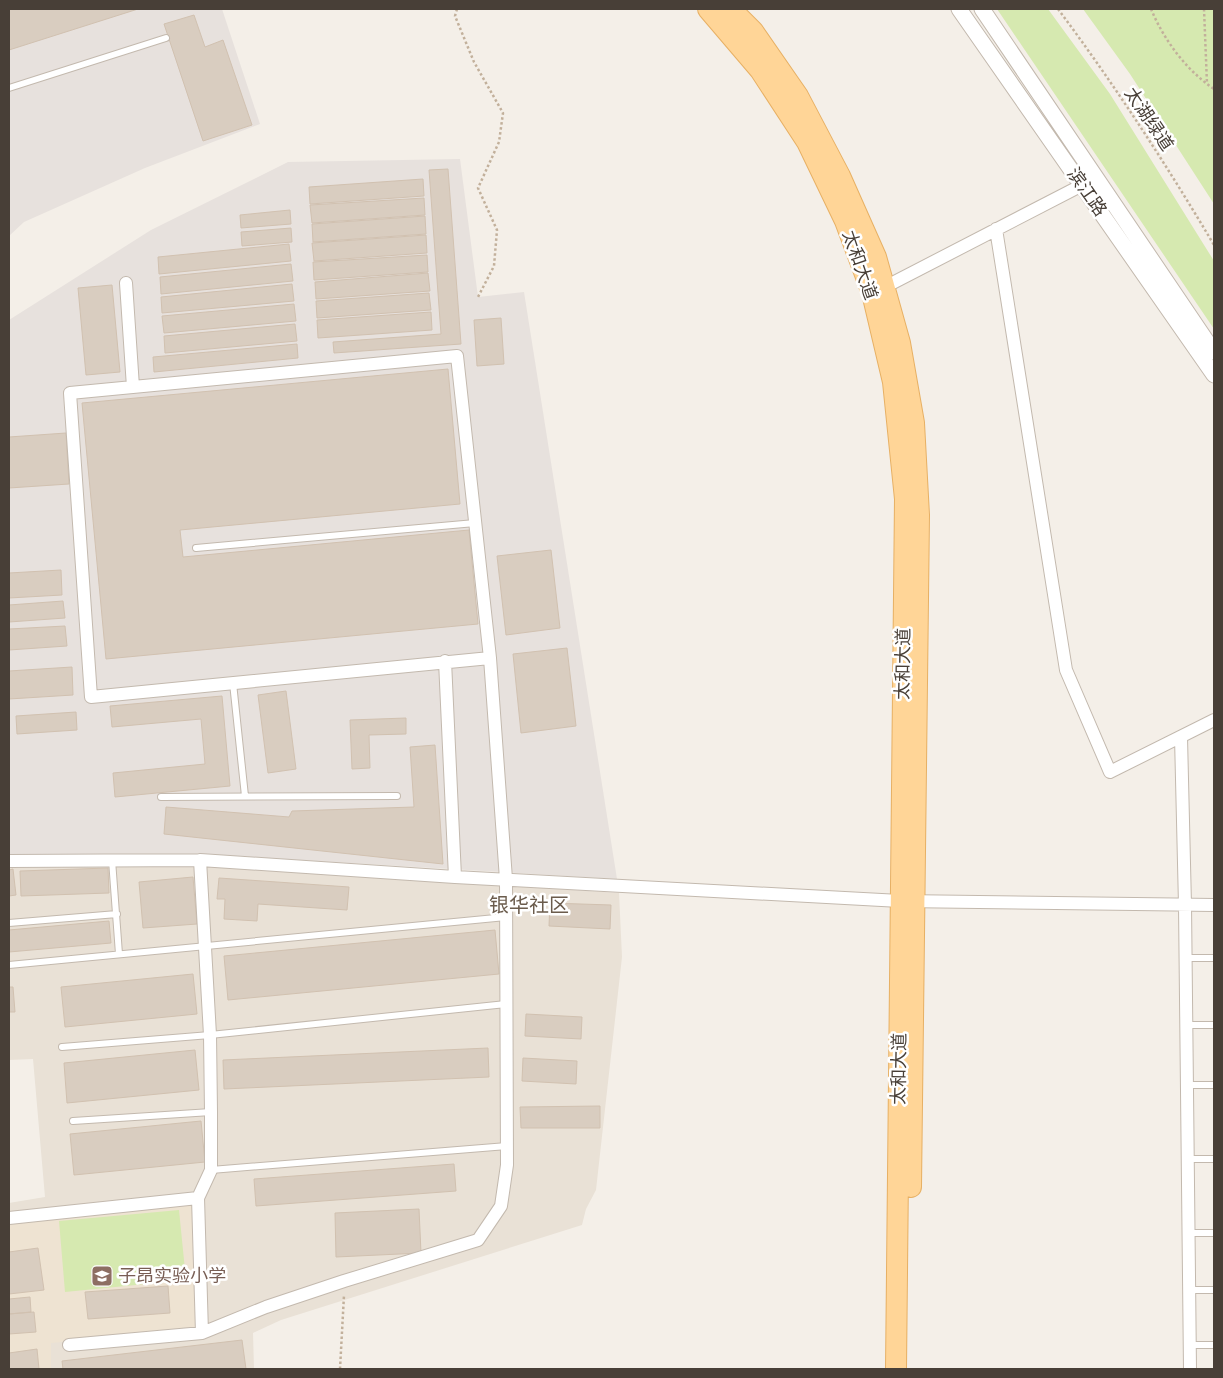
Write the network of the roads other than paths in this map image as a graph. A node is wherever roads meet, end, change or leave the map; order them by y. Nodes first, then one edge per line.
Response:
1 (708, 9) edge
2 (732, 9) edge
3 (959, 9) edge
4 (982, 9) edge
5 (166, 38) dead end
6 (9, 88) edge
7 (1096, 178) junction
8 (1083, 185) junction
9 (996, 229) junction
10 (126, 283) dead end
11 (878, 290) junction
12 (1214, 352) edge
13 (1214, 376) edge
14 (133, 387) junction
15 (475, 523) junction
16 (196, 548) dead end
17 (490, 658) junction
18 (445, 661) junction
19 (232, 683) junction
20 (1214, 720) edge
21 (1181, 737) junction
22 (245, 796) junction
23 (397, 796) dead end
24 (161, 797) dead end
25 (112, 860) junction
26 (200, 860) junction
27 (9, 861) edge
28 (455, 877) junction
29 (506, 880) junction
30 (907, 901) junction
31 (1185, 905) junction
32 (1214, 905) edge
33 (117, 914) junction
34 (506, 917) junction
35 (9, 923) edge
36 (205, 945) junction
37 (119, 954) junction
38 (1186, 958) junction
39 (1214, 958) edge
40 (9, 966) edge
41 (506, 1004) junction
42 (1186, 1025) junction
43 (1214, 1025) edge
44 (210, 1034) junction
45 (62, 1047) dead end
46 (1187, 1085) junction
47 (1214, 1085) edge
48 (211, 1112) junction
49 (73, 1121) dead end
50 (507, 1146) junction
51 (1188, 1159) junction
52 (1214, 1159) edge
53 (211, 1170) junction
54 (198, 1198) junction
55 (9, 1218) edge
56 (1189, 1233) junction
57 (1214, 1233) edge
58 (1189, 1290) junction
59 (1214, 1290) edge
60 (202, 1333) junction
61 (69, 1345) dead end
62 (1190, 1345) junction
63 (1214, 1345) edge
64 (896, 1369) edge
65 (910, 1369) edge
66 (1190, 1369) edge

1 - 11 main road, 太和大道
2 - 11 main road, 太和大道
3 - 8 street, 滨江路
4 - 7 street
5 - 6 lane
7 - 8 street
7 - 12 street
8 - 9 street
8 - 13 street, 滨江路
9 - 11 street
9 - 21 street
10 - 14 street
11 - 30 main road, 太和大道
14 - 15 street
14 - 19 street
15 - 16 lane
15 - 17 street
17 - 18 street
17 - 29 street
18 - 19 street
18 - 28 street
19 - 22 lane
20 - 21 street
21 - 31 street
22 - 23 lane
22 - 24 lane
25 - 26 street
25 - 27 street
25 - 33 lane
26 - 28 street
26 - 36 street
28 - 29 street
29 - 30 street
29 - 34 street
30 - 31 street
30 - 64 main road, 太和大道
30 - 65 main road, 太和大道
31 - 32 street
31 - 38 street
33 - 35 lane
33 - 37 lane
34 - 36 lane
34 - 41 street
36 - 37 lane
36 - 44 street
37 - 40 lane
38 - 39 lane
38 - 42 street
41 - 44 lane
41 - 50 street
42 - 43 lane
42 - 46 street
44 - 45 lane
44 - 48 street
46 - 47 lane
46 - 51 street
48 - 49 lane
48 - 53 street
50 - 53 lane
50 - 60 street
51 - 52 lane
51 - 56 street
53 - 54 street
54 - 55 street
54 - 60 street
56 - 57 lane
56 - 58 street
58 - 59 lane
58 - 62 street
60 - 61 street
62 - 63 lane
62 - 66 street

